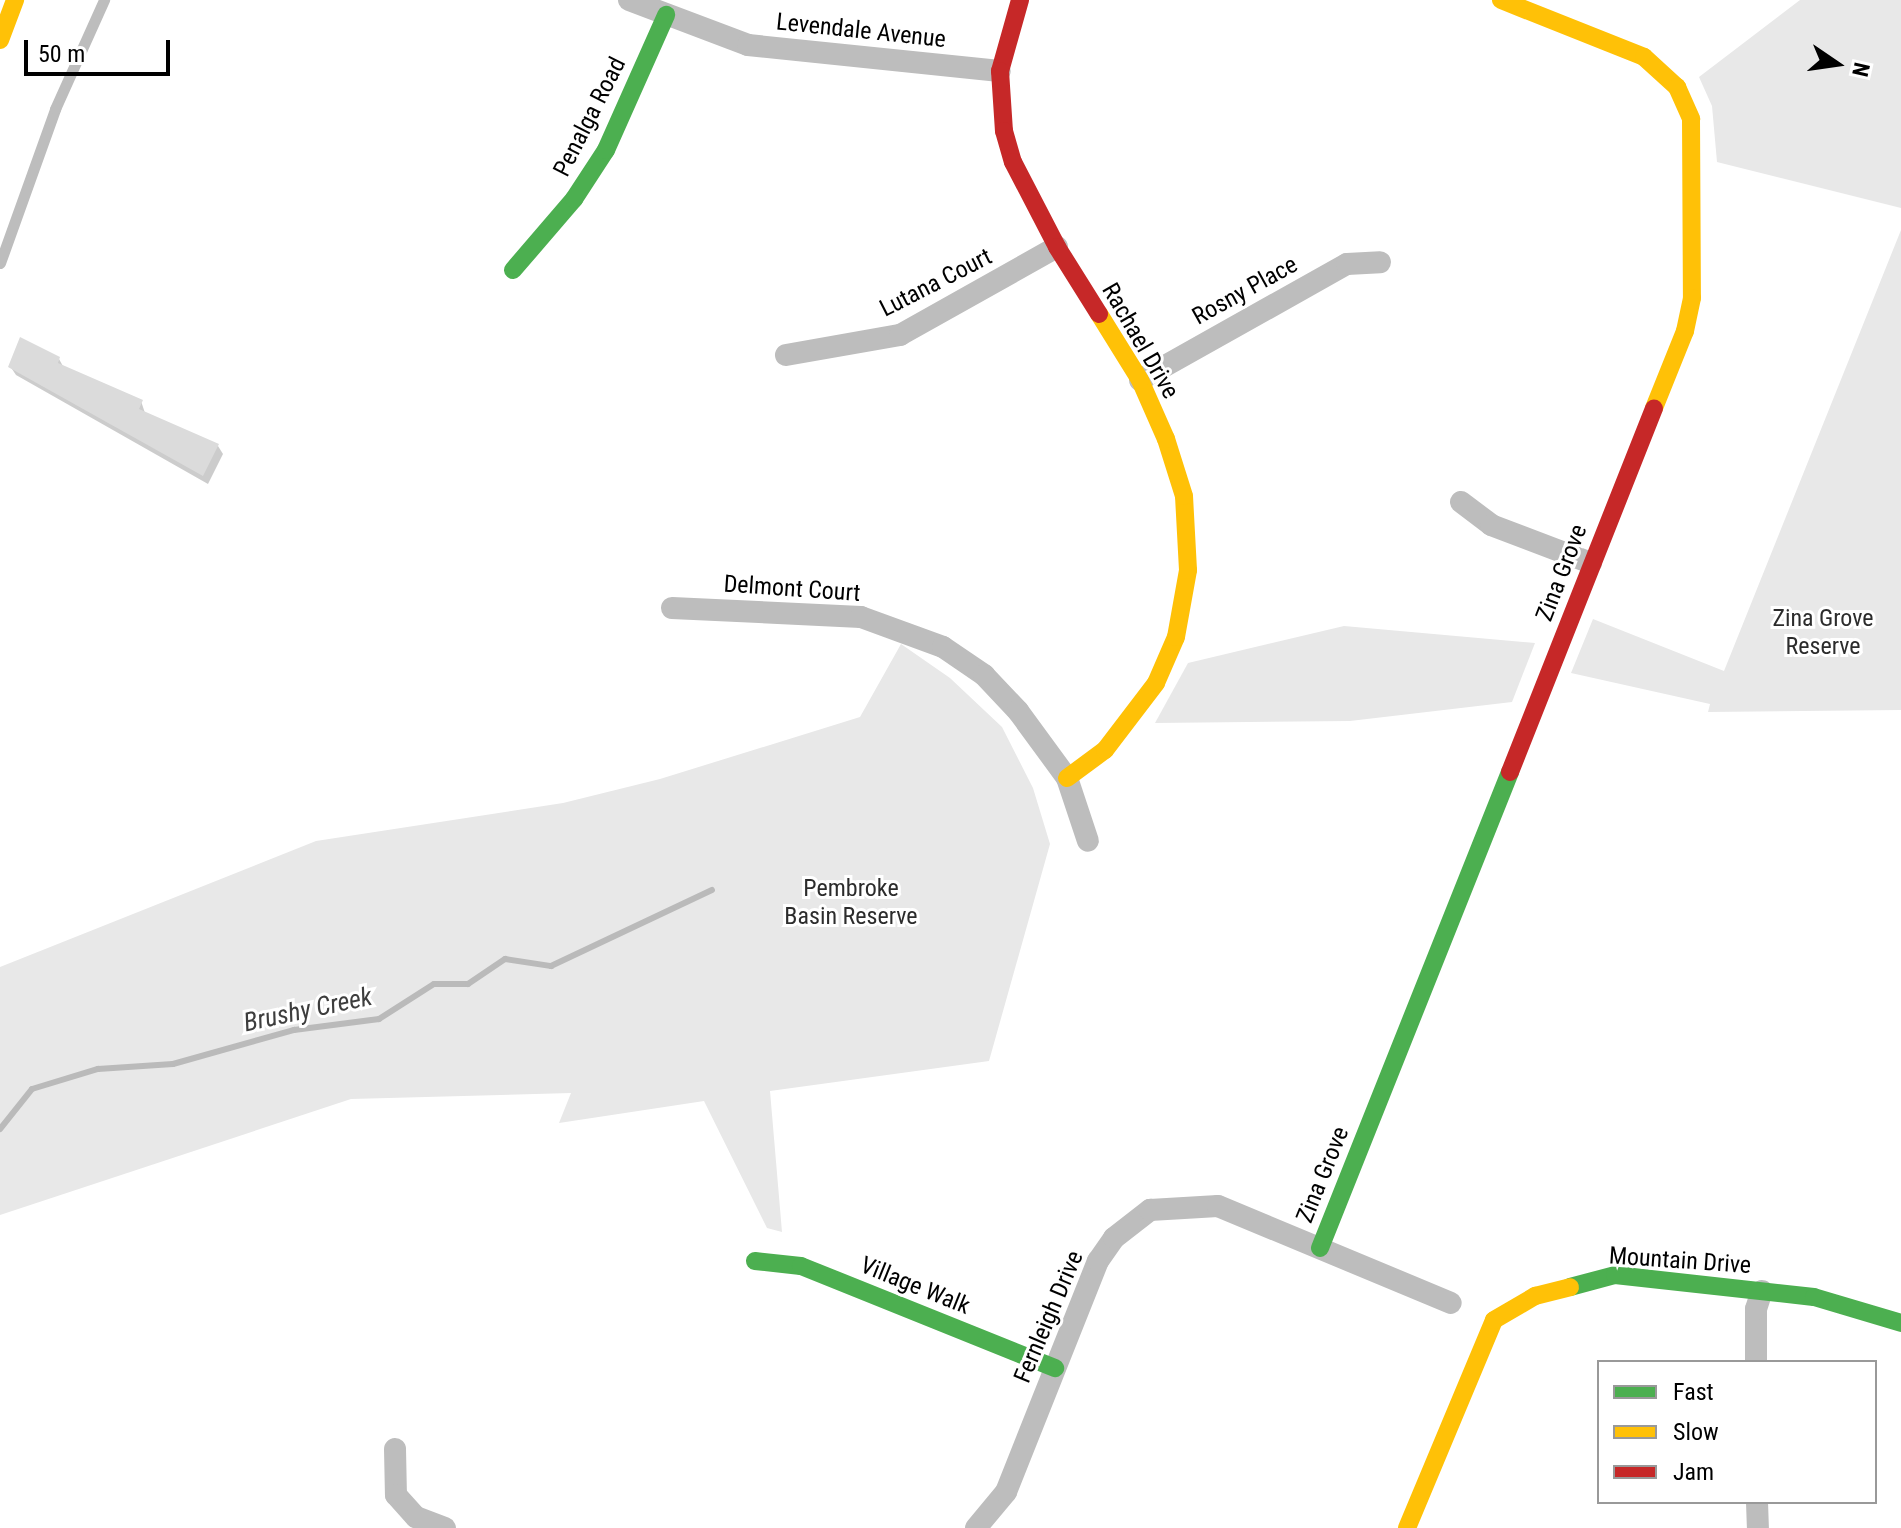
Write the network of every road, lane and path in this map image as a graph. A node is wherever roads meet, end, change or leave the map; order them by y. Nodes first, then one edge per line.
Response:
1 (104, 0) edge
2 (629, 0) edge
3 (1020, 0) edge
4 (1501, 0) edge
5 (666, 15) junction
6 (1000, 71) junction
7 (1057, 247) junction
8 (1380, 262) dead end
9 (0, 263) edge
10 (513, 270) dead end
11 (786, 355) dead end
12 (1140, 380) junction
13 (1461, 502) dead end
14 (1591, 563) junction
15 (672, 608) dead end
16 (1067, 778) junction
17 (1088, 841) dead end
18 (1320, 1248) junction
19 (755, 1261) dead end
20 (1762, 1291) junction
21 (1451, 1303) dead end
22 (1901, 1323) edge
23 (1756, 1360) edge
24 (1055, 1368) junction
25 (395, 1449) dead end
26 (1757, 1504) edge
27 (445, 1528) edge
28 (976, 1528) edge
29 (1407, 1528) edge
30 (1758, 1528) edge

1 - 9 lane
2 - 5 street, Levendale Avenue
3 - 6 street, Rachael Drive
4 - 14 street, Zina Grove
5 - 6 street, Levendale Avenue
5 - 10 street, Penalga Road
6 - 7 street, Rachael Drive
7 - 11 street, Lutana Court
7 - 12 street, Rachael Drive
8 - 12 street, Rosny Place
12 - 16 street, Rachael Drive
13 - 14 street
14 - 18 street, Zina Grove
15 - 16 street, Delmont Court
16 - 17 street, Delmont Court
18 - 21 street, Fernleigh Drive
18 - 24 street, Fernleigh Drive
19 - 24 street, Village Walk
20 - 22 street, Mountain Drive
20 - 23 street
20 - 29 street, Mountain Drive
24 - 28 street, Fernleigh Drive
25 - 27 street
26 - 30 street

